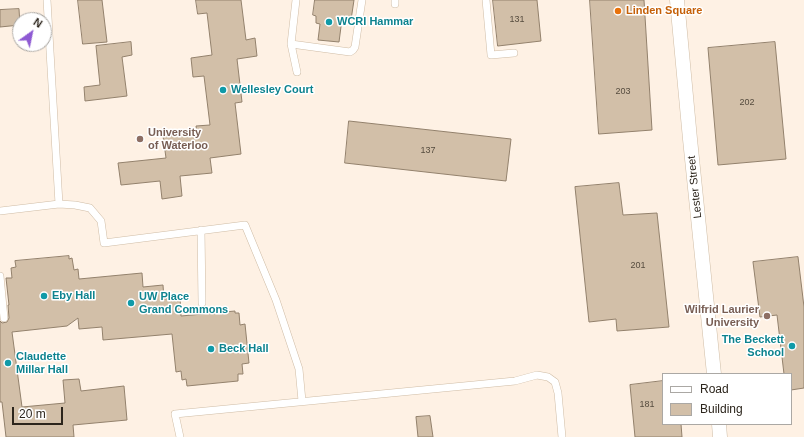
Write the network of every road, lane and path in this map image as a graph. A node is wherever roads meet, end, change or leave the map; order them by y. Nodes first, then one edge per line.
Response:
1 (47, 0) edge
2 (296, 0) edge
3 (362, 0) edge
4 (486, 0) edge
5 (677, 0) edge
6 (291, 44) junction
7 (514, 53) dead end
8 (297, 72) dead end
9 (59, 204) junction
10 (0, 210) edge
11 (201, 230) junction
12 (0, 276) edge
13 (202, 303) dead end
14 (4, 318) dead end
15 (714, 373) edge
16 (302, 401) junction
17 (719, 425) edge
18 (180, 437) edge
19 (562, 437) edge
20 (720, 437) edge

1 - 9 lane
2 - 6 lane
3 - 6 lane
4 - 7 lane
5 - 15 street, Lester Street
6 - 8 lane
9 - 10 lane
9 - 11 lane
11 - 13 lane
11 - 16 lane
12 - 14 lane
16 - 18 lane
16 - 19 lane
17 - 20 street

